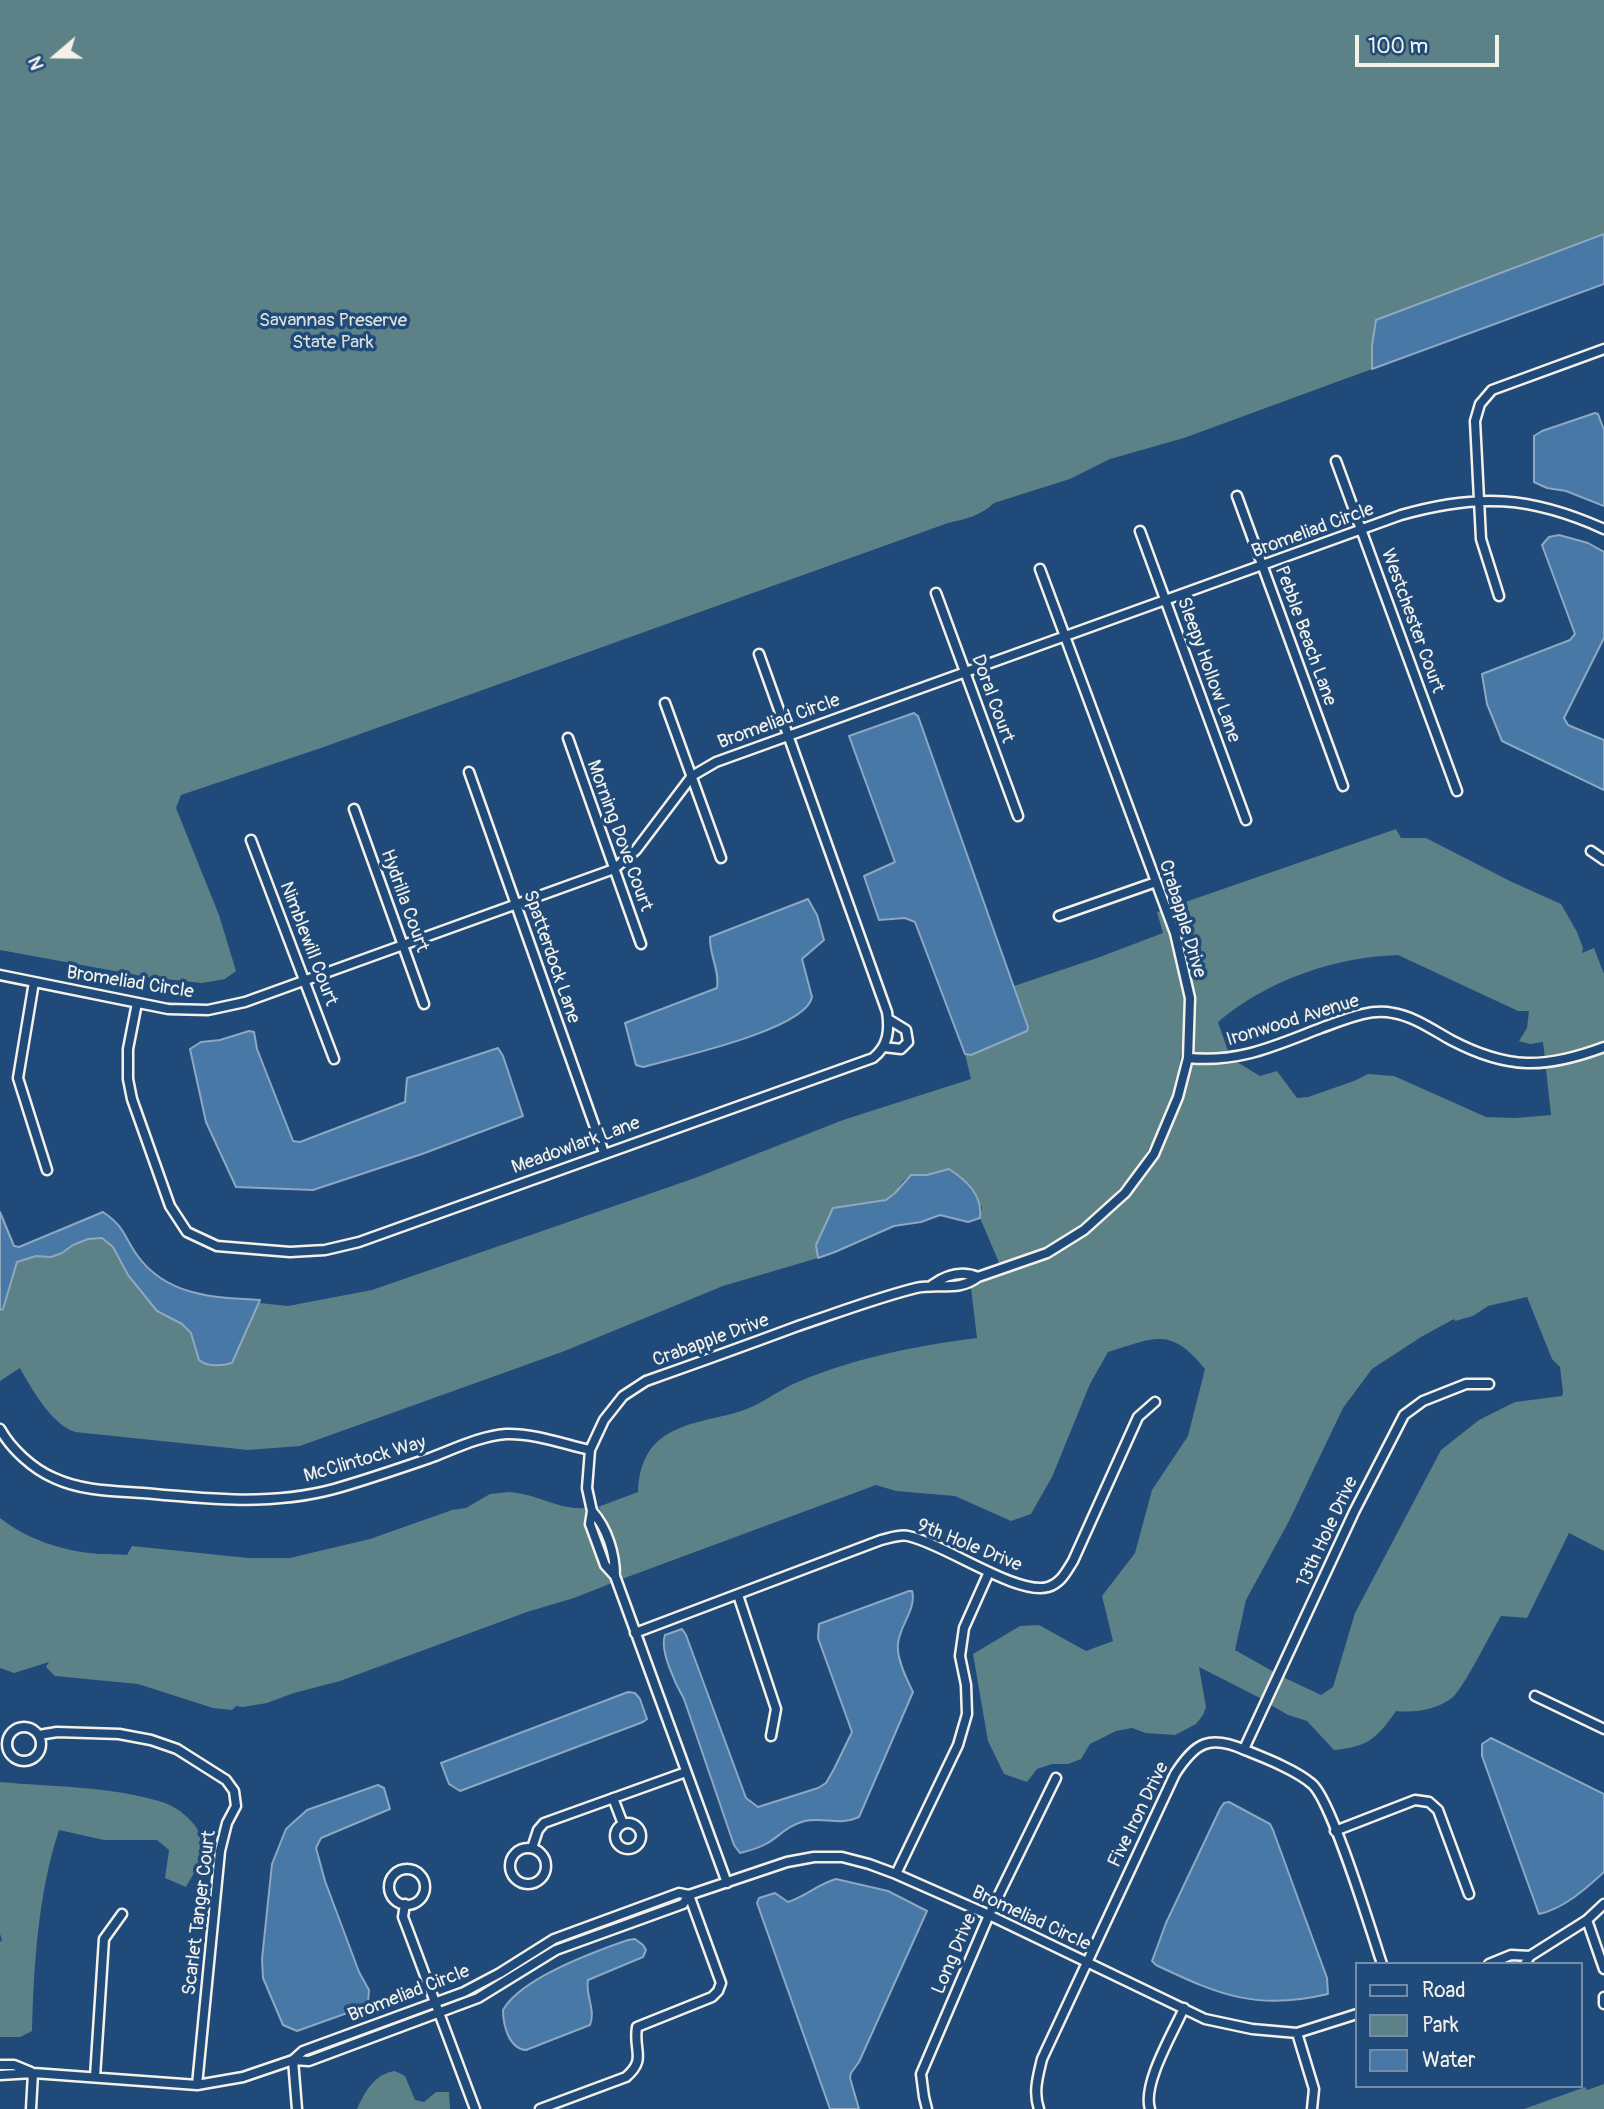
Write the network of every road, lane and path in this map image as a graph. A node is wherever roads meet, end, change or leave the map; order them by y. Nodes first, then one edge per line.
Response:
1 (1604, 349) edge
2 (1336, 461) dead end
3 (1237, 496) dead end
4 (1479, 499) junction
5 (1604, 529) edge
6 (1362, 530) junction
7 (1140, 531) dead end
8 (1263, 566) junction
9 (1040, 569) dead end
10 (936, 593) dead end
11 (1499, 596) dead end
12 (1165, 600) junction
13 (1064, 638) junction
14 (759, 654) dead end
15 (965, 673) junction
16 (665, 703) dead end
17 (788, 735) junction
18 (568, 738) dead end
19 (469, 772) dead end
20 (692, 776) junction
21 (1343, 786) dead end
22 (1457, 791) dead end
23 (354, 809) dead end
24 (1018, 816) dead end
25 (1246, 820) dead end
26 (251, 840) dead end
27 (1591, 852) dead end
28 (721, 858) dead end
29 (1604, 860) edge
30 (614, 869) junction
31 (1156, 882) junction
32 (516, 904) junction
33 (1059, 916) dead end
34 (641, 944) dead end
35 (403, 945) junction
36 (0, 975) edge
37 (34, 982) junction
38 (305, 982) junction
39 (137, 1003) junction
40 (424, 1004) dead end
41 (888, 1019) junction
42 (884, 1047) junction
43 (1604, 1047) edge
44 (1188, 1058) junction
45 (334, 1059) dead end
46 (604, 1153) junction
47 (47, 1170) dead end
48 (1489, 1384) dead end
49 (1155, 1402) dead end
50 (0, 1429) edge
51 (590, 1450) junction
52 (989, 1572) junction
53 (738, 1595) junction
54 (635, 1633) junction
55 (1535, 1696) dead end
56 (1604, 1728) edge
57 (39, 1735) junction
58 (771, 1736) dead end
59 (1244, 1749) junction
60 (686, 1772) junction
61 (1056, 1778) dead end
62 (613, 1798) junction
63 (623, 1824) dead end
64 (1335, 1830) junction
65 (532, 1849) junction
66 (896, 1874) junction
67 (727, 1883) junction
68 (1469, 1894) dead end
69 (690, 1895) junction
70 (405, 1904) junction
71 (1604, 1904) edge
72 (122, 1914) dead end
73 (989, 1915) junction
74 (1587, 1920) junction
75 (1527, 1960) edge
76 (1381, 1962) edge
77 (1494, 1962) edge
78 (1087, 1963) junction
79 (1604, 1969) edge
80 (1604, 1997) edge
81 (436, 2001) junction
82 (1604, 2004) edge
83 (1184, 2008) junction
84 (440, 2014) junction
85 (1356, 2014) edge
86 (1297, 2033) junction
87 (293, 2060) junction
88 (0, 2065) edge
89 (33, 2073) junction
90 (0, 2075) edge
91 (95, 2077) junction
92 (197, 2085) junction
93 (31, 2109) edge
94 (297, 2109) edge
95 (475, 2109) edge
96 (540, 2109) edge
97 (927, 2109) edge
98 (1039, 2109) edge
99 (1150, 2109) edge
100 (1312, 2109) edge

1 - 4 street
2 - 6 street, Westchester Court
3 - 8 street, Pebble Beach Lane
4 - 5 street, Bromeliad Circle
4 - 6 street, Bromeliad Circle
4 - 11 street
6 - 8 street, Bromeliad Circle
6 - 22 street, Westchester Court
7 - 12 street, Sleepy Hollow Lane
8 - 12 street, Bromeliad Circle
8 - 21 street, Pebble Beach Lane
9 - 13 street, Crabapple Drive
10 - 15 street, Doral Court
12 - 13 street, Bromeliad Circle
12 - 25 street, Sleepy Hollow Lane
13 - 15 street, Bromeliad Circle
13 - 31 street, Crabapple Drive
14 - 17 street
15 - 17 street, Bromeliad Circle
15 - 24 street, Doral Court
16 - 20 street
17 - 20 street, Bromeliad Circle
17 - 41 street
18 - 30 street, Morning Dove Court
19 - 32 street, Spatterdock Lane
20 - 28 street
20 - 30 street, Bromeliad Circle
23 - 35 street, Hydrilla Court
26 - 38 street, Nimblewill Court
27 - 29 street
30 - 32 street, Bromeliad Circle
30 - 34 street, Morning Dove Court
31 - 33 street
31 - 44 street, Crabapple Drive
32 - 35 street, Bromeliad Circle
32 - 46 street, Spatterdock Lane
35 - 38 street, Bromeliad Circle
35 - 40 street, Hydrilla Court
36 - 37 street, Bromeliad Circle
37 - 39 street, Bromeliad Circle
37 - 47 street
38 - 39 street, Bromeliad Circle
38 - 45 street, Nimblewill Court
39 - 46 street, Meadowlark Lane
41 - 42 street
41 - 42 street, Meadowlark Lane
42 - 46 street, Meadowlark Lane
43 - 44 street, Ironwood Avenue
44 - 51 street, Crabapple Drive
48 - 59 street, 13th Hole Drive
49 - 52 street, 9th Hole Drive
50 - 51 street, McClintock Way
51 - 54 street, Crabapple Drive
52 - 53 street, 9th Hole Drive
52 - 66 street
53 - 54 street, 9th Hole Drive
53 - 58 street
54 - 60 street, Crabapple Drive
55 - 56 street
57 - 57 street, Scarlet Tanger Court
57 - 92 street, Scarlet Tanger Court
59 - 64 street, Five Iron Drive
59 - 78 street, Five Iron Drive
60 - 62 street
60 - 67 street, Crabapple Drive
61 - 73 street, Long Drive
62 - 63 street
62 - 65 street
64 - 68 street
64 - 76 street, Five Iron Drive
65 - 65 street
66 - 67 street, Bromeliad Circle
66 - 73 street, Bromeliad Circle
67 - 69 street, Bromeliad Circle
69 - 81 street, Bromeliad Circle
69 - 84 street, Bromeliad Circle
69 - 96 street
70 - 70 street
70 - 81 street
71 - 74 street
72 - 91 street
73 - 78 street, Bromeliad Circle
73 - 97 street, Long Drive
74 - 75 street
74 - 79 street
75 - 77 street
78 - 83 street, Bromeliad Circle
78 - 98 street, Five Iron Drive
80 - 82 street
81 - 84 street
81 - 87 street, Bromeliad Circle
83 - 86 street, Bromeliad Circle
83 - 99 street
84 - 87 street, Bromeliad Circle
84 - 95 street
85 - 86 street, Bromeliad Circle
86 - 100 street
87 - 92 street, Bromeliad Circle
87 - 94 street
88 - 89 street, Bromeliad Circle
89 - 90 street, Bromeliad Circle
89 - 91 street, Bromeliad Circle
89 - 93 street
91 - 92 street, Bromeliad Circle

